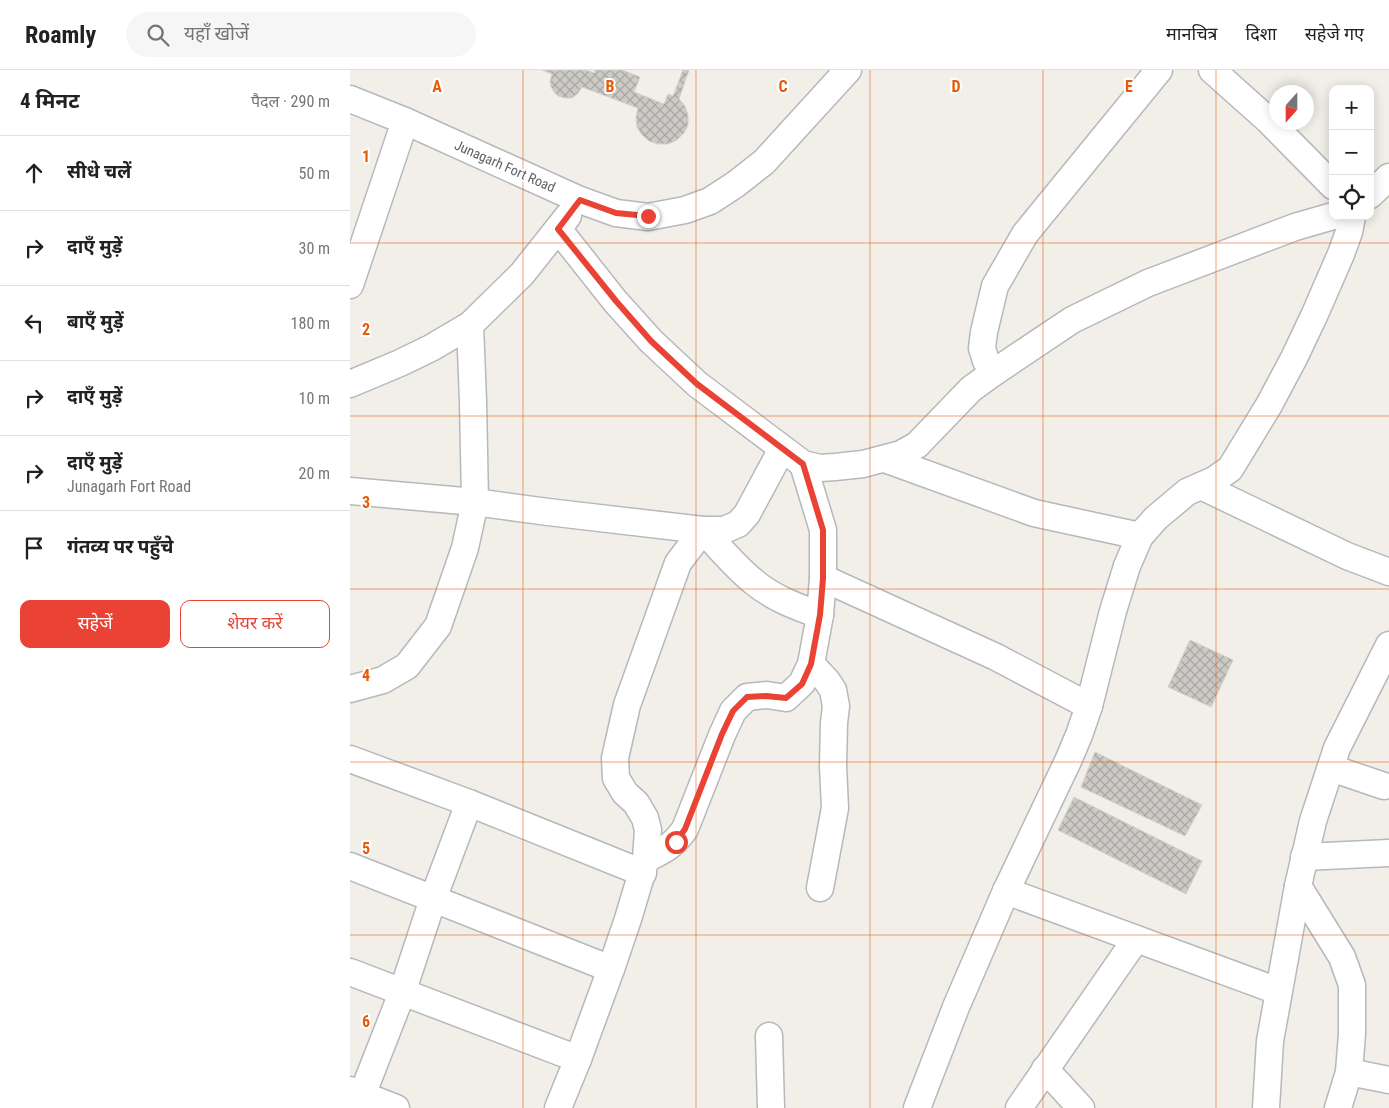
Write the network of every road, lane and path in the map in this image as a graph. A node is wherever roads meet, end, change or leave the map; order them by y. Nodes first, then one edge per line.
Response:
1 (848, 70) edge
2 (1159, 70) edge
3 (1212, 70) edge
4 (350, 99) edge
5 (405, 121) junction
6 (1389, 177) edge
7 (1329, 182) edge
8 (1374, 191) edge
9 (580, 200) junction
10 (1329, 217) edge
11 (1351, 220) edge
12 (558, 229) junction
13 (350, 285) edge
14 (470, 325) junction
15 (993, 373) junction
16 (350, 384) edge
17 (793, 457) junction
18 (885, 459) junction
19 (1201, 486) junction
20 (350, 491) edge
21 (475, 502) junction
22 (703, 530) junction
23 (1140, 536) junction
24 (1389, 572) edge
25 (823, 578) junction
26 (820, 615) junction
27 (1389, 645) edge
28 (811, 664) junction
29 (350, 689) edge
30 (1089, 706) junction
31 (350, 759) edge
32 (1331, 768) junction
33 (1384, 786) dead end
34 (469, 803) junction
35 (1389, 853) edge
36 (1304, 857) junction
37 (350, 866) edge
38 (644, 866) junction
39 (1298, 886) junction
40 (820, 888) dead end
41 (1006, 891) junction
42 (433, 899) junction
43 (1136, 939) junction
44 (611, 969) junction
45 (350, 972) edge
46 (1278, 991) junction
47 (402, 993) junction
48 (769, 1036) dead end
49 (578, 1060) junction
50 (1046, 1069) junction
51 (1348, 1072) junction
52 (1389, 1080) edge
53 (356, 1098) edge
54 (396, 1108) edge
55 (558, 1108) edge
56 (771, 1108) edge
57 (917, 1108) edge
58 (1019, 1108) edge
59 (1081, 1108) edge
60 (1266, 1108) edge
61 (1338, 1108) edge

1 - 9 street, Junagarh Fort Road
2 - 15 street
3 - 7 street
4 - 5 street, Junagarh Fort Road
5 - 9 street, Junagarh Fort Road
5 - 13 street
6 - 8 street
9 - 12 street
10 - 15 street
11 - 19 street
12 - 14 street
12 - 17 street
14 - 16 street
14 - 21 street
15 - 18 street
17 - 18 street
17 - 22 street
17 - 25 street
18 - 23 street
19 - 23 street
19 - 24 street
20 - 21 street
21 - 22 street
21 - 29 street
22 - 26 street
22 - 38 street
23 - 30 street
25 - 26 street
25 - 30 street
26 - 28 street
27 - 32 street
28 - 38 street
28 - 40 street
30 - 41 street
31 - 34 street
32 - 33 street
32 - 36 street
34 - 38 street
34 - 42 street
35 - 36 street
36 - 39 street
37 - 42 street
38 - 44 street
39 - 46 street
39 - 51 street
41 - 43 street
41 - 57 street
42 - 44 street
42 - 47 street
43 - 46 street
43 - 50 street
44 - 49 street
45 - 47 street
46 - 60 street
47 - 49 street
47 - 53 street
48 - 56 street
49 - 55 street
50 - 58 street
50 - 59 street
51 - 52 street
51 - 61 street
53 - 54 street

